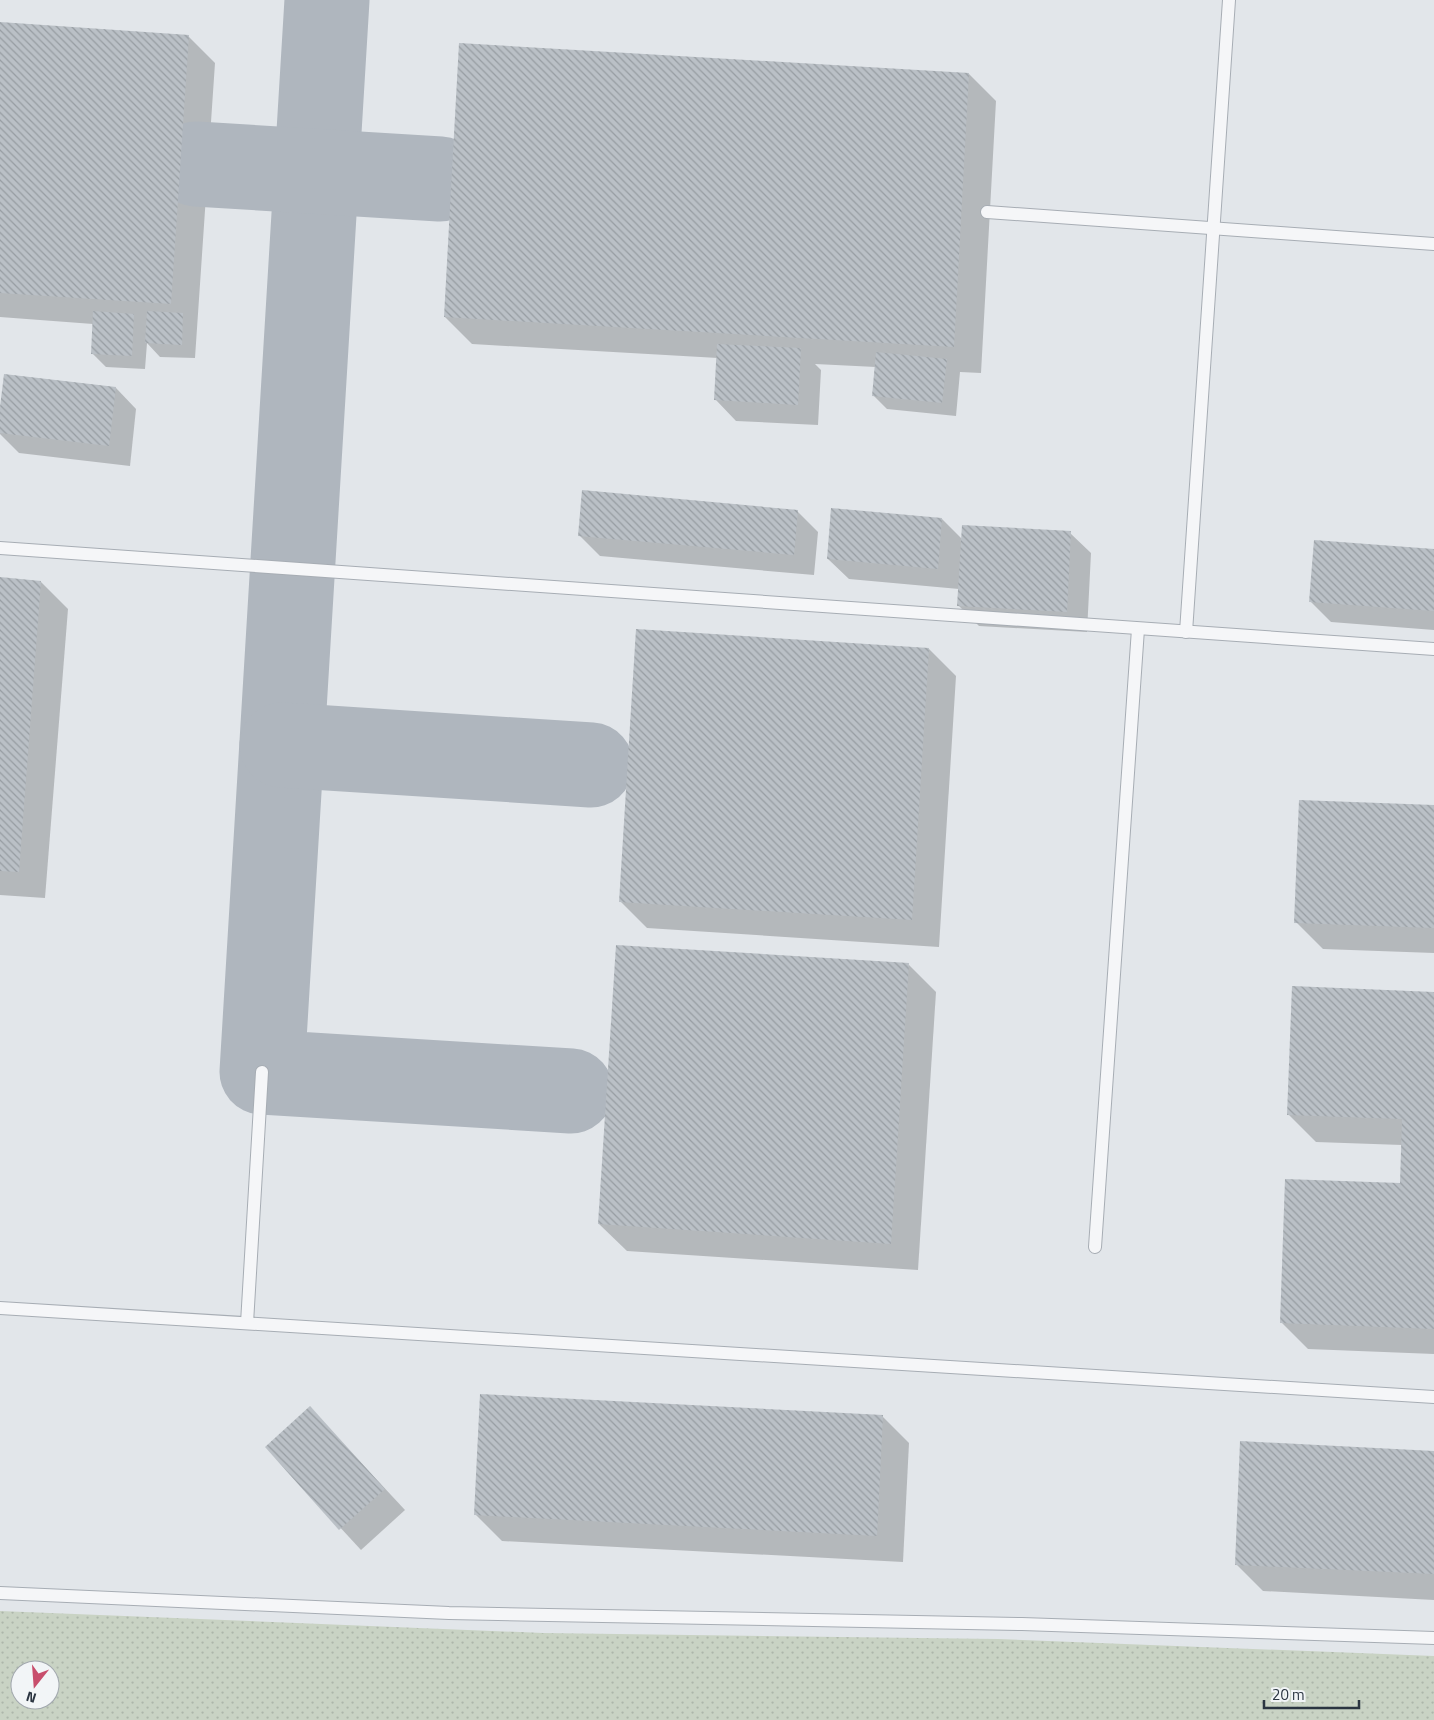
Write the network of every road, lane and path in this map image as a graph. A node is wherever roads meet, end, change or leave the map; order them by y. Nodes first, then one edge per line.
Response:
1 (1229, 0) edge
2 (987, 212) dead end
3 (1213, 229) junction
4 (1434, 244) edge
5 (0, 548) edge
6 (1138, 628) junction
7 (1186, 632) junction
8 (1434, 649) edge
9 (262, 1072) dead end
10 (1095, 1247) dead end
11 (0, 1308) edge
12 (247, 1323) junction
13 (1434, 1397) edge
14 (0, 1593) edge
15 (1434, 1638) edge

1 - 3 lane
2 - 3 lane
3 - 4 lane
3 - 7 lane
5 - 6 lane
6 - 7 lane
6 - 10 lane
7 - 8 lane
9 - 12 lane
11 - 12 lane
12 - 13 lane
14 - 15 lane

